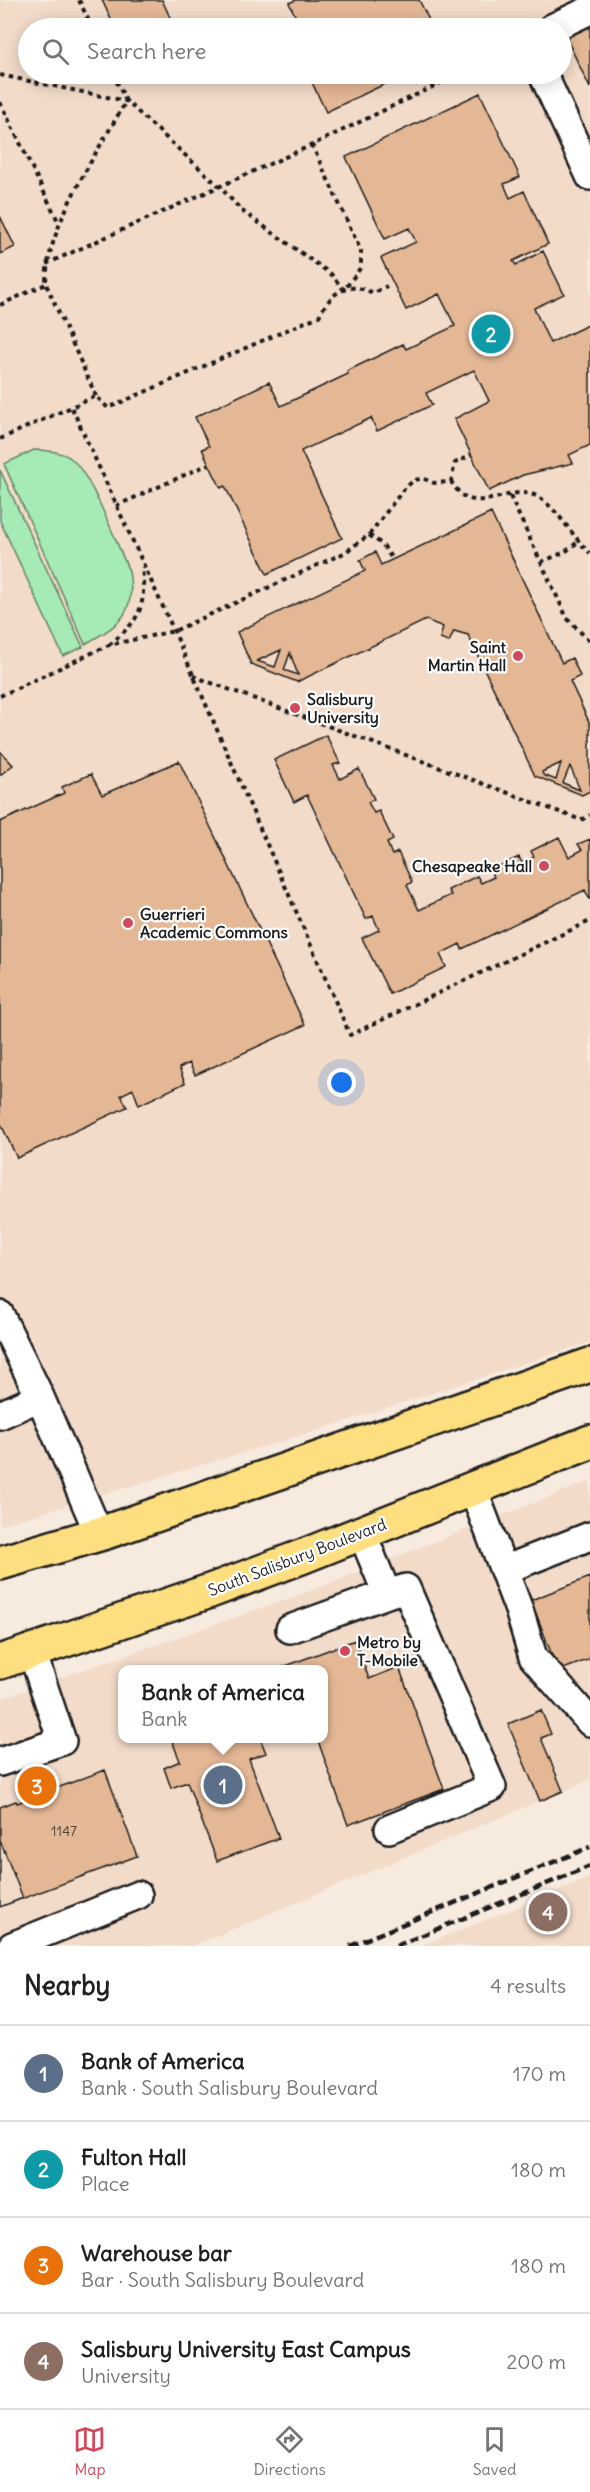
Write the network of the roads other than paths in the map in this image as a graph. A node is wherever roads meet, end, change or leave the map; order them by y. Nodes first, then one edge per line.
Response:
1 (590, 10) edge
2 (572, 19) edge
3 (548, 84) edge
4 (590, 176) edge
5 (0, 1315) edge
6 (590, 1365) edge
7 (40, 1397) junction
8 (0, 1415) edge
9 (590, 1443) edge
10 (474, 1489) junction
11 (362, 1533) junction
12 (99, 1534) junction
13 (590, 1536) edge
14 (0, 1563) edge
15 (504, 1570) junction
16 (387, 1594) junction
17 (290, 1629) dead end
18 (32, 1652) junction
19 (0, 1662) edge
20 (590, 1722) edge
21 (0, 1762) edge
22 (389, 1829) dead end
23 (138, 1895) dead end
24 (12, 1946) edge

1 - 2 lane
3 - 4 lane
5 - 7 lane
6 - 12 main road
7 - 8 lane
7 - 12 lane
9 - 10 main road, South Salisbury Boulevard
10 - 11 main road, South Salisbury Boulevard
10 - 15 lane
11 - 16 lane
11 - 18 main road, South Salisbury Boulevard
12 - 14 main road
13 - 15 lane
15 - 20 lane
16 - 17 lane
16 - 22 lane
18 - 19 main road, South Salisbury Boulevard
18 - 21 lane
23 - 24 lane

